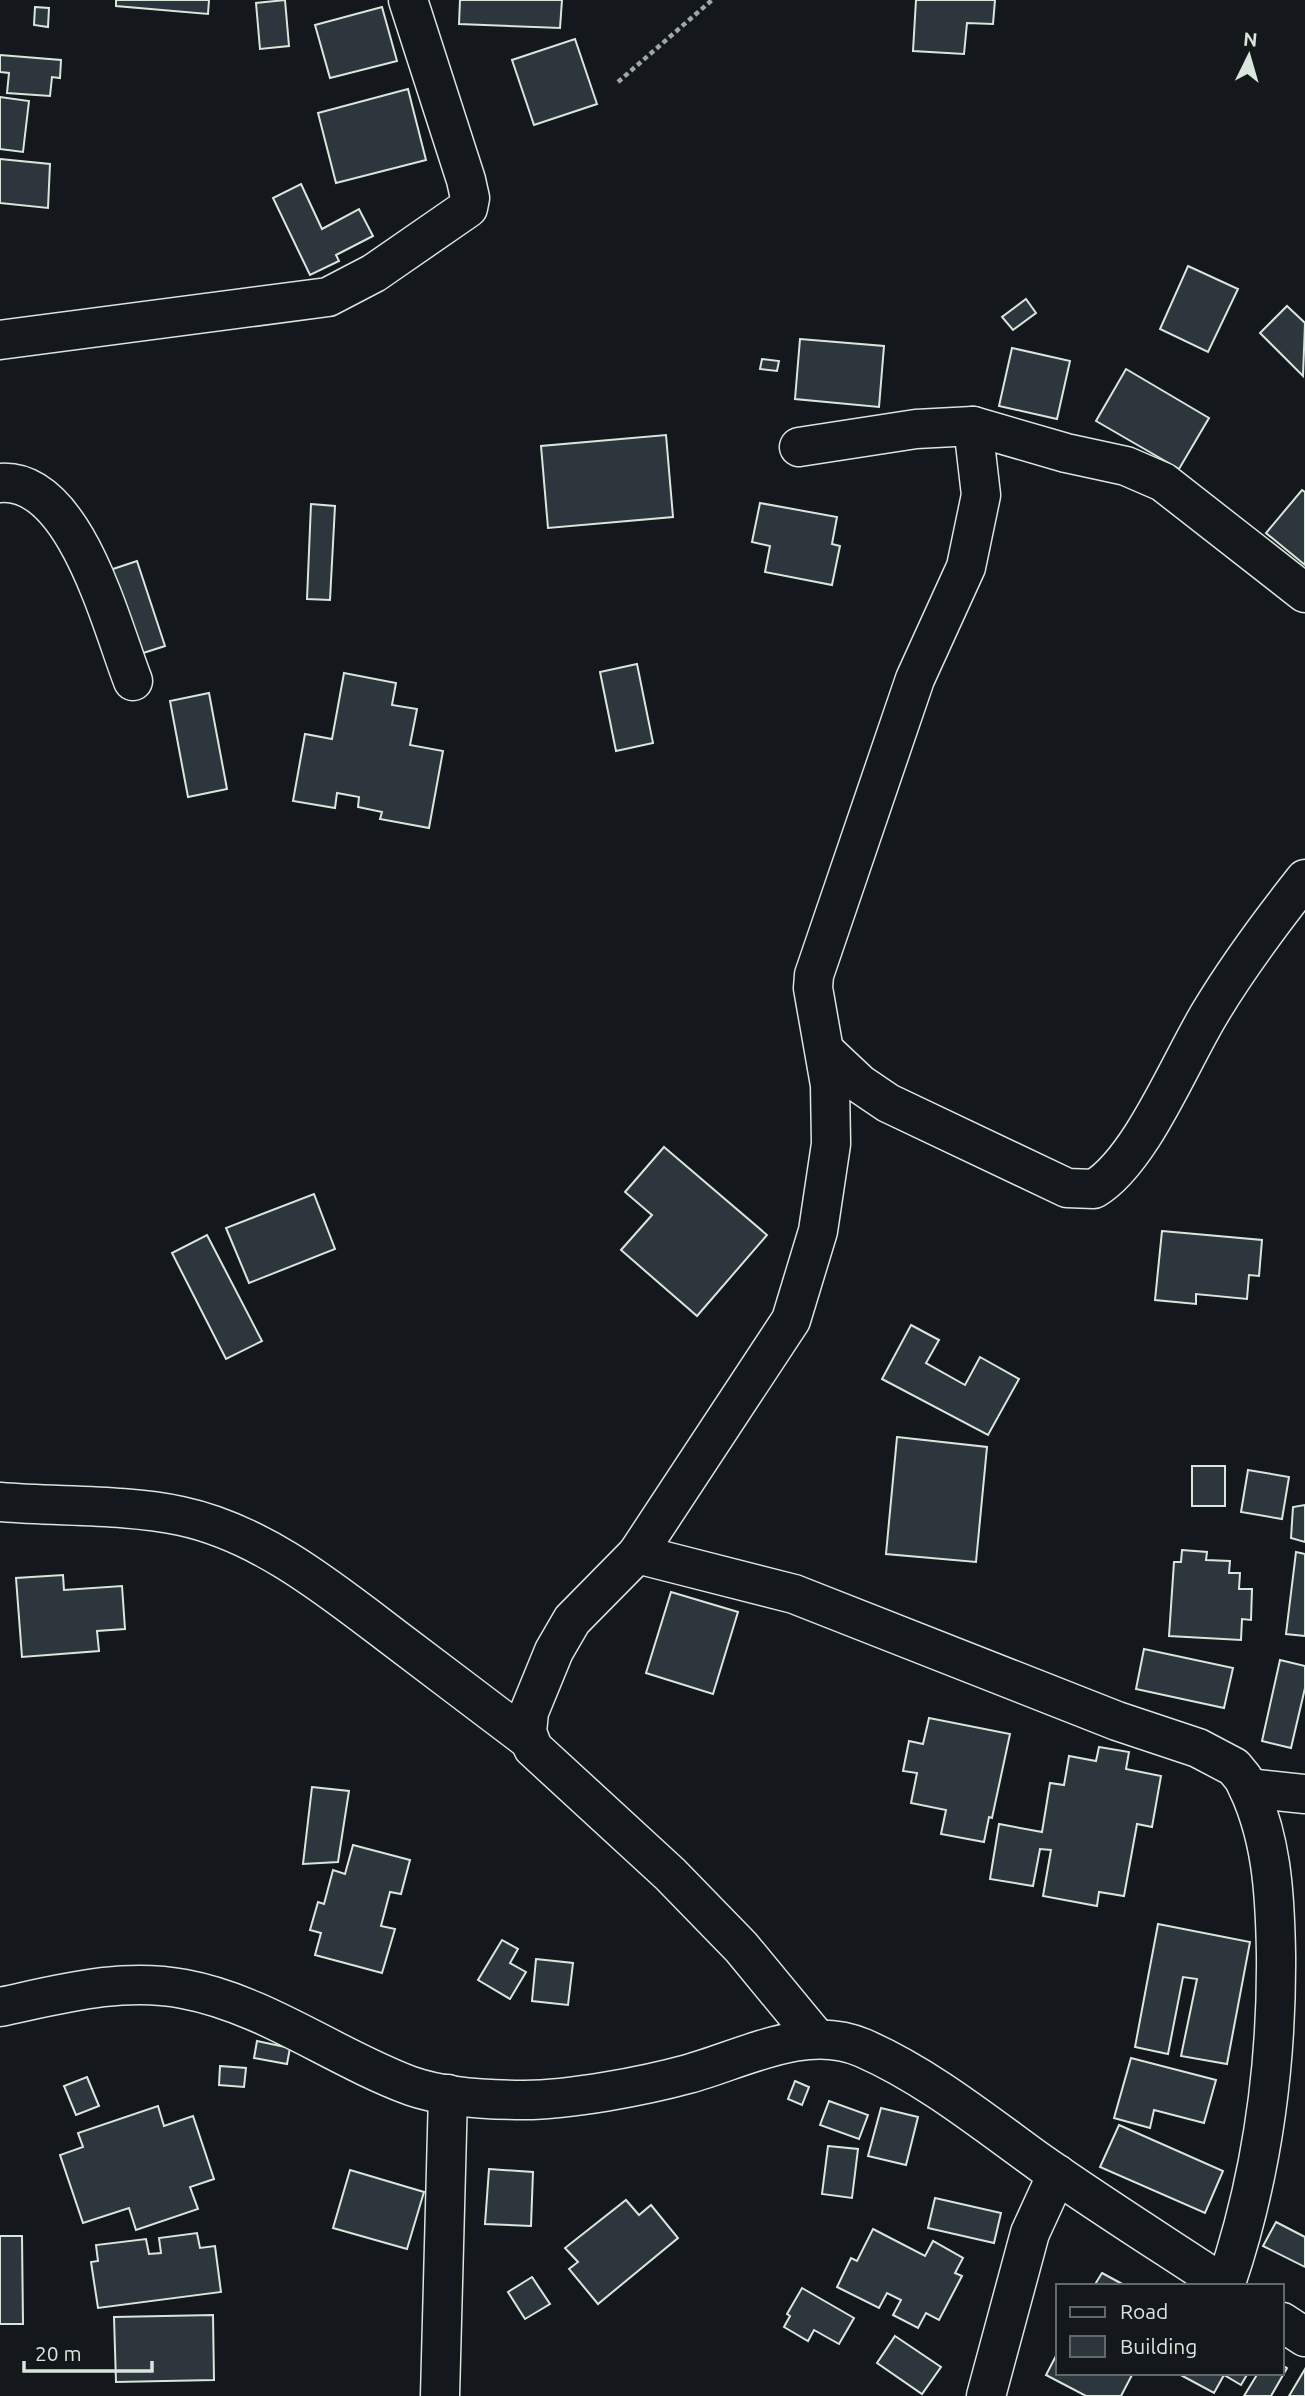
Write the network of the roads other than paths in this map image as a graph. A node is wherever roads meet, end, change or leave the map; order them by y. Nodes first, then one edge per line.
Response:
1 (408, 0) edge
2 (0, 340) edge
3 (973, 426) junction
4 (799, 447) dead end
5 (0, 483) edge
6 (1305, 593) edge
7 (133, 681) dead end
8 (1305, 878) edge
9 (826, 1052) junction
10 (0, 1502) edge
11 (637, 1554) junction
12 (529, 1740) junction
13 (1248, 1788) junction
14 (1305, 1794) edge
15 (0, 2007) edge
16 (817, 2039) junction
17 (448, 2094) junction
18 (1057, 2174) junction
19 (1222, 2284) edge
20 (1226, 2284) edge
21 (1284, 2323) edge
22 (1305, 2337) edge
23 (440, 2396) edge
24 (986, 2396) edge

1 - 2 street
3 - 4 street
3 - 6 street
3 - 9 street
5 - 7 street
8 - 9 street
9 - 11 street
10 - 12 street
11 - 12 street
11 - 13 street
12 - 16 street
13 - 14 street
13 - 20 street
15 - 17 street
16 - 17 street
16 - 18 street
17 - 23 street
18 - 19 street
18 - 24 street
21 - 22 street

